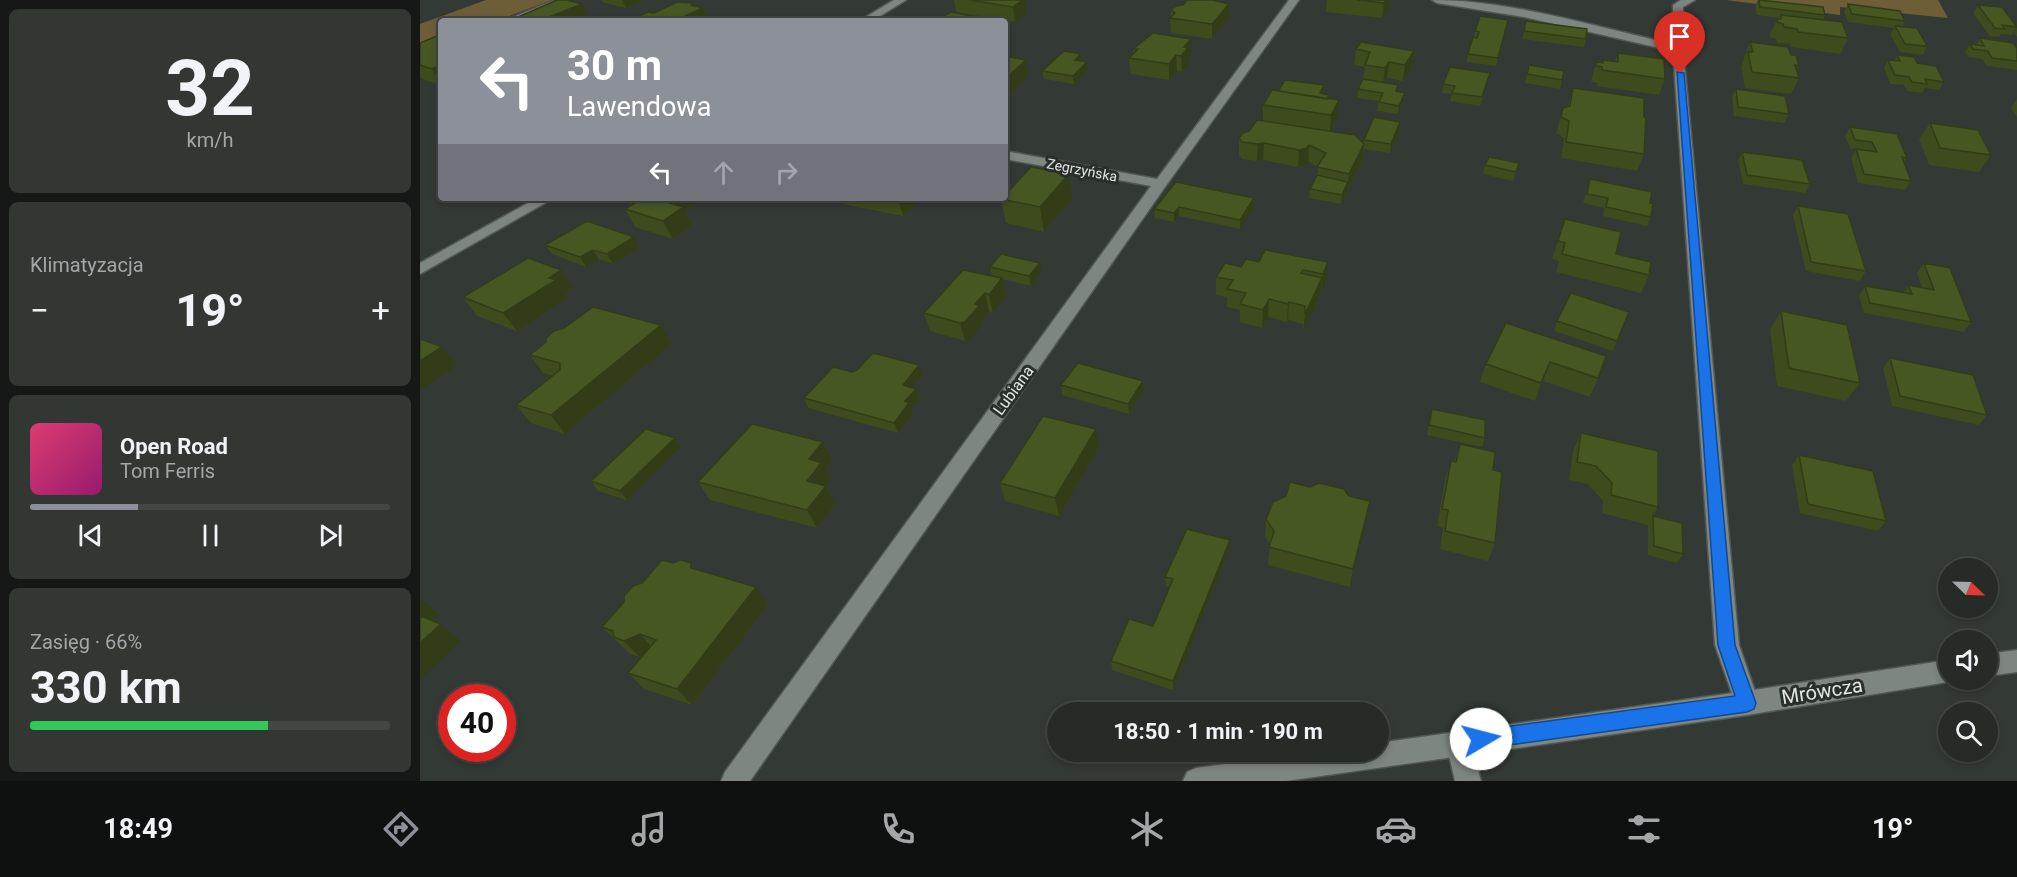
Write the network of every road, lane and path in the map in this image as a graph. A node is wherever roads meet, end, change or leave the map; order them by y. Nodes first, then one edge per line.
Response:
1 (564, 0) edge
2 (901, 0) edge
3 (1294, 0) edge
4 (1437, 0) edge
5 (1690, 0) edge
6 (516, 18) edge
7 (869, 18) edge
8 (1678, 50) junction
9 (1008, 156) edge
10 (1160, 184) junction
11 (542, 201) edge
12 (420, 269) edge
13 (2017, 661) edge
14 (1998, 664) edge
15 (1938, 673) edge
16 (1747, 703) junction
17 (1459, 742) junction
18 (734, 781) edge
19 (1196, 781) edge
20 (1468, 781) edge

1 - 6 street
2 - 7 street
3 - 10 street, Lubiana
4 - 8 street
5 - 8 street
8 - 16 street
9 - 10 street, Zegrzyńska
10 - 18 street, Lubiana
11 - 12 street
13 - 14 street
15 - 16 street, Mrówcza
16 - 17 street, Mrówcza
17 - 19 street, Mrówcza
17 - 20 street

